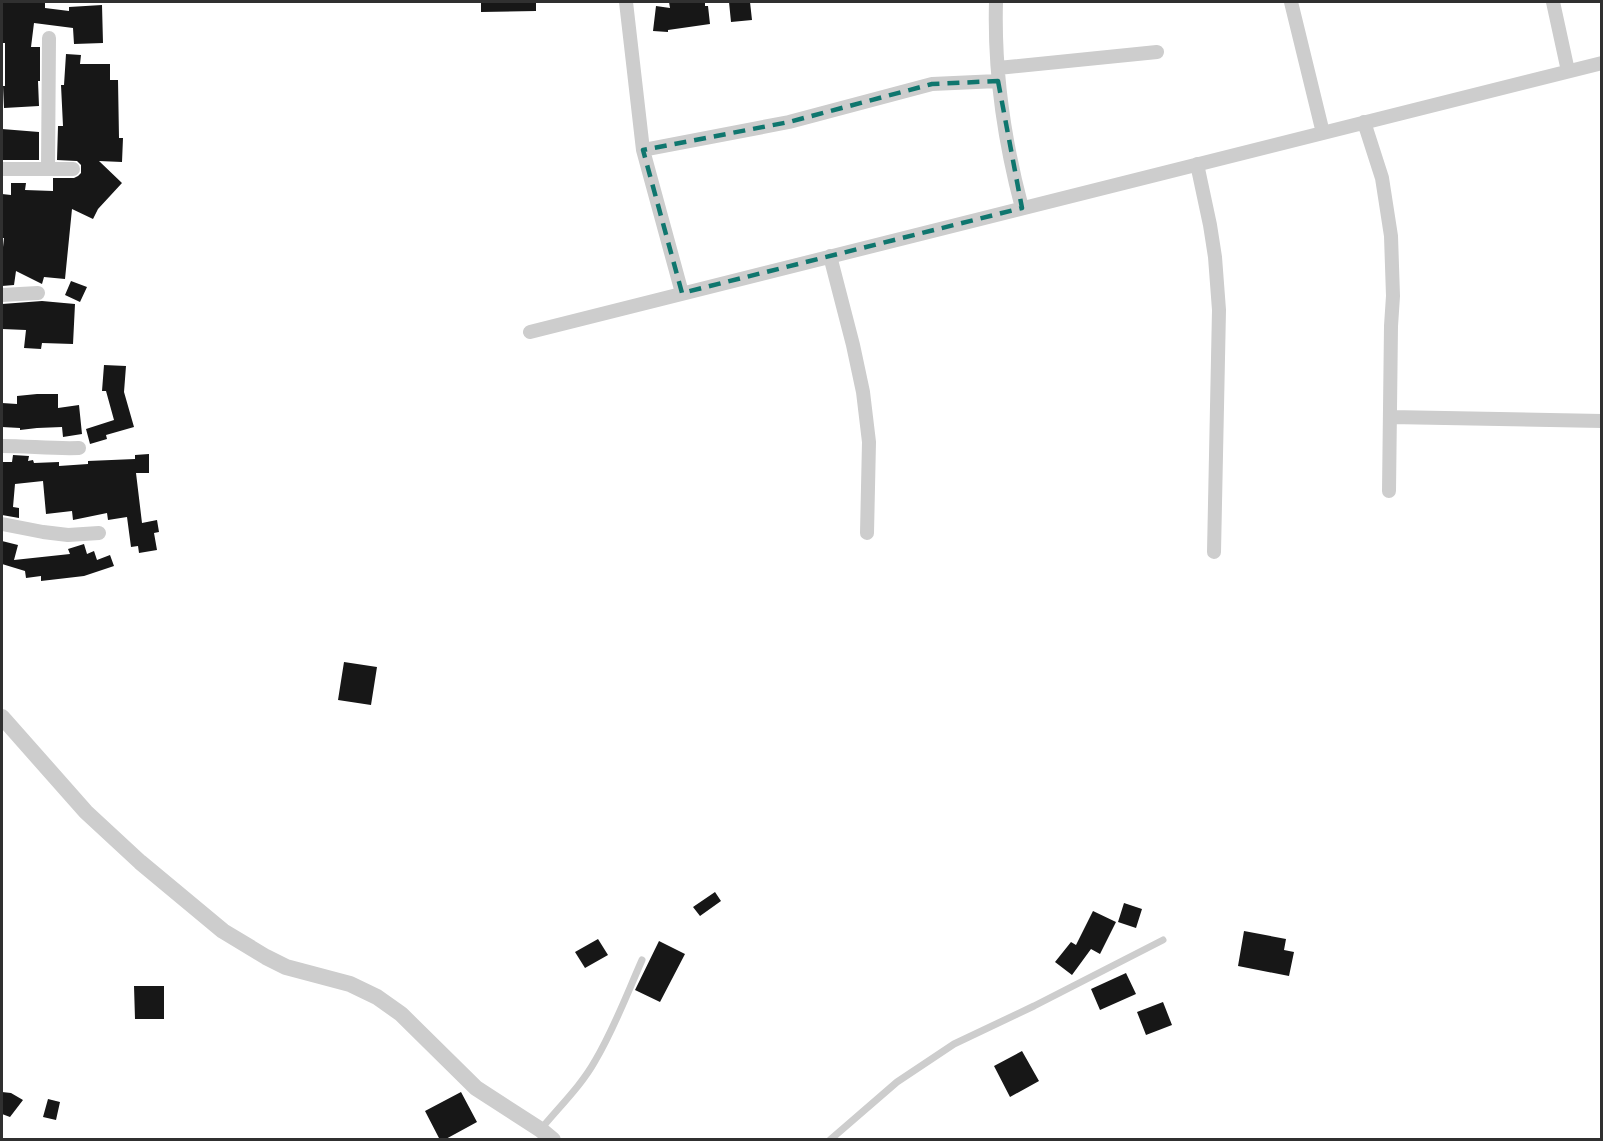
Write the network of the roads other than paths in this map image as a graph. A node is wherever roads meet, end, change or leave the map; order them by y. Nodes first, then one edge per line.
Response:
1 (626, 2) edge
2 (996, 2) edge
3 (1291, 2) edge
4 (1553, 2) edge
5 (49, 38) dead end
6 (1157, 52) dead end
7 (1602, 63) edge
8 (1568, 71) junction
9 (998, 74) junction
10 (1364, 122) junction
11 (1323, 133) junction
12 (643, 150) junction
13 (1197, 164) junction
14 (2, 169) edge
15 (48, 169) junction
16 (73, 169) dead end
17 (1022, 208) junction
18 (830, 256) junction
19 (38, 293) dead end
20 (682, 293) junction
21 (2, 295) edge
22 (530, 332) dead end
23 (1391, 417) junction
24 (1602, 421) edge
25 (2, 446) edge
26 (80, 448) dead end
27 (1389, 490) dead end
28 (2, 524) edge
29 (99, 533) dead end
30 (867, 533) dead end
31 (1214, 552) dead end
32 (2, 717) edge
33 (1163, 940) dead end
34 (642, 960) dead end
35 (547, 1135) edge
36 (830, 1140) edge

1 - 12 street
2 - 9 street
3 - 11 street
4 - 8 street
5 - 15 street
6 - 9 street
7 - 8 street
8 - 10 street
9 - 12 street
9 - 17 street
10 - 11 street
10 - 23 street
11 - 13 street
12 - 20 street
13 - 17 street
13 - 31 street
14 - 15 street
15 - 16 street
17 - 18 street
18 - 20 street
18 - 30 street
19 - 21 street
20 - 22 street
23 - 24 street
23 - 27 street
25 - 26 street
28 - 29 street
32 - 35 street
33 - 36 lane
34 - 35 lane

